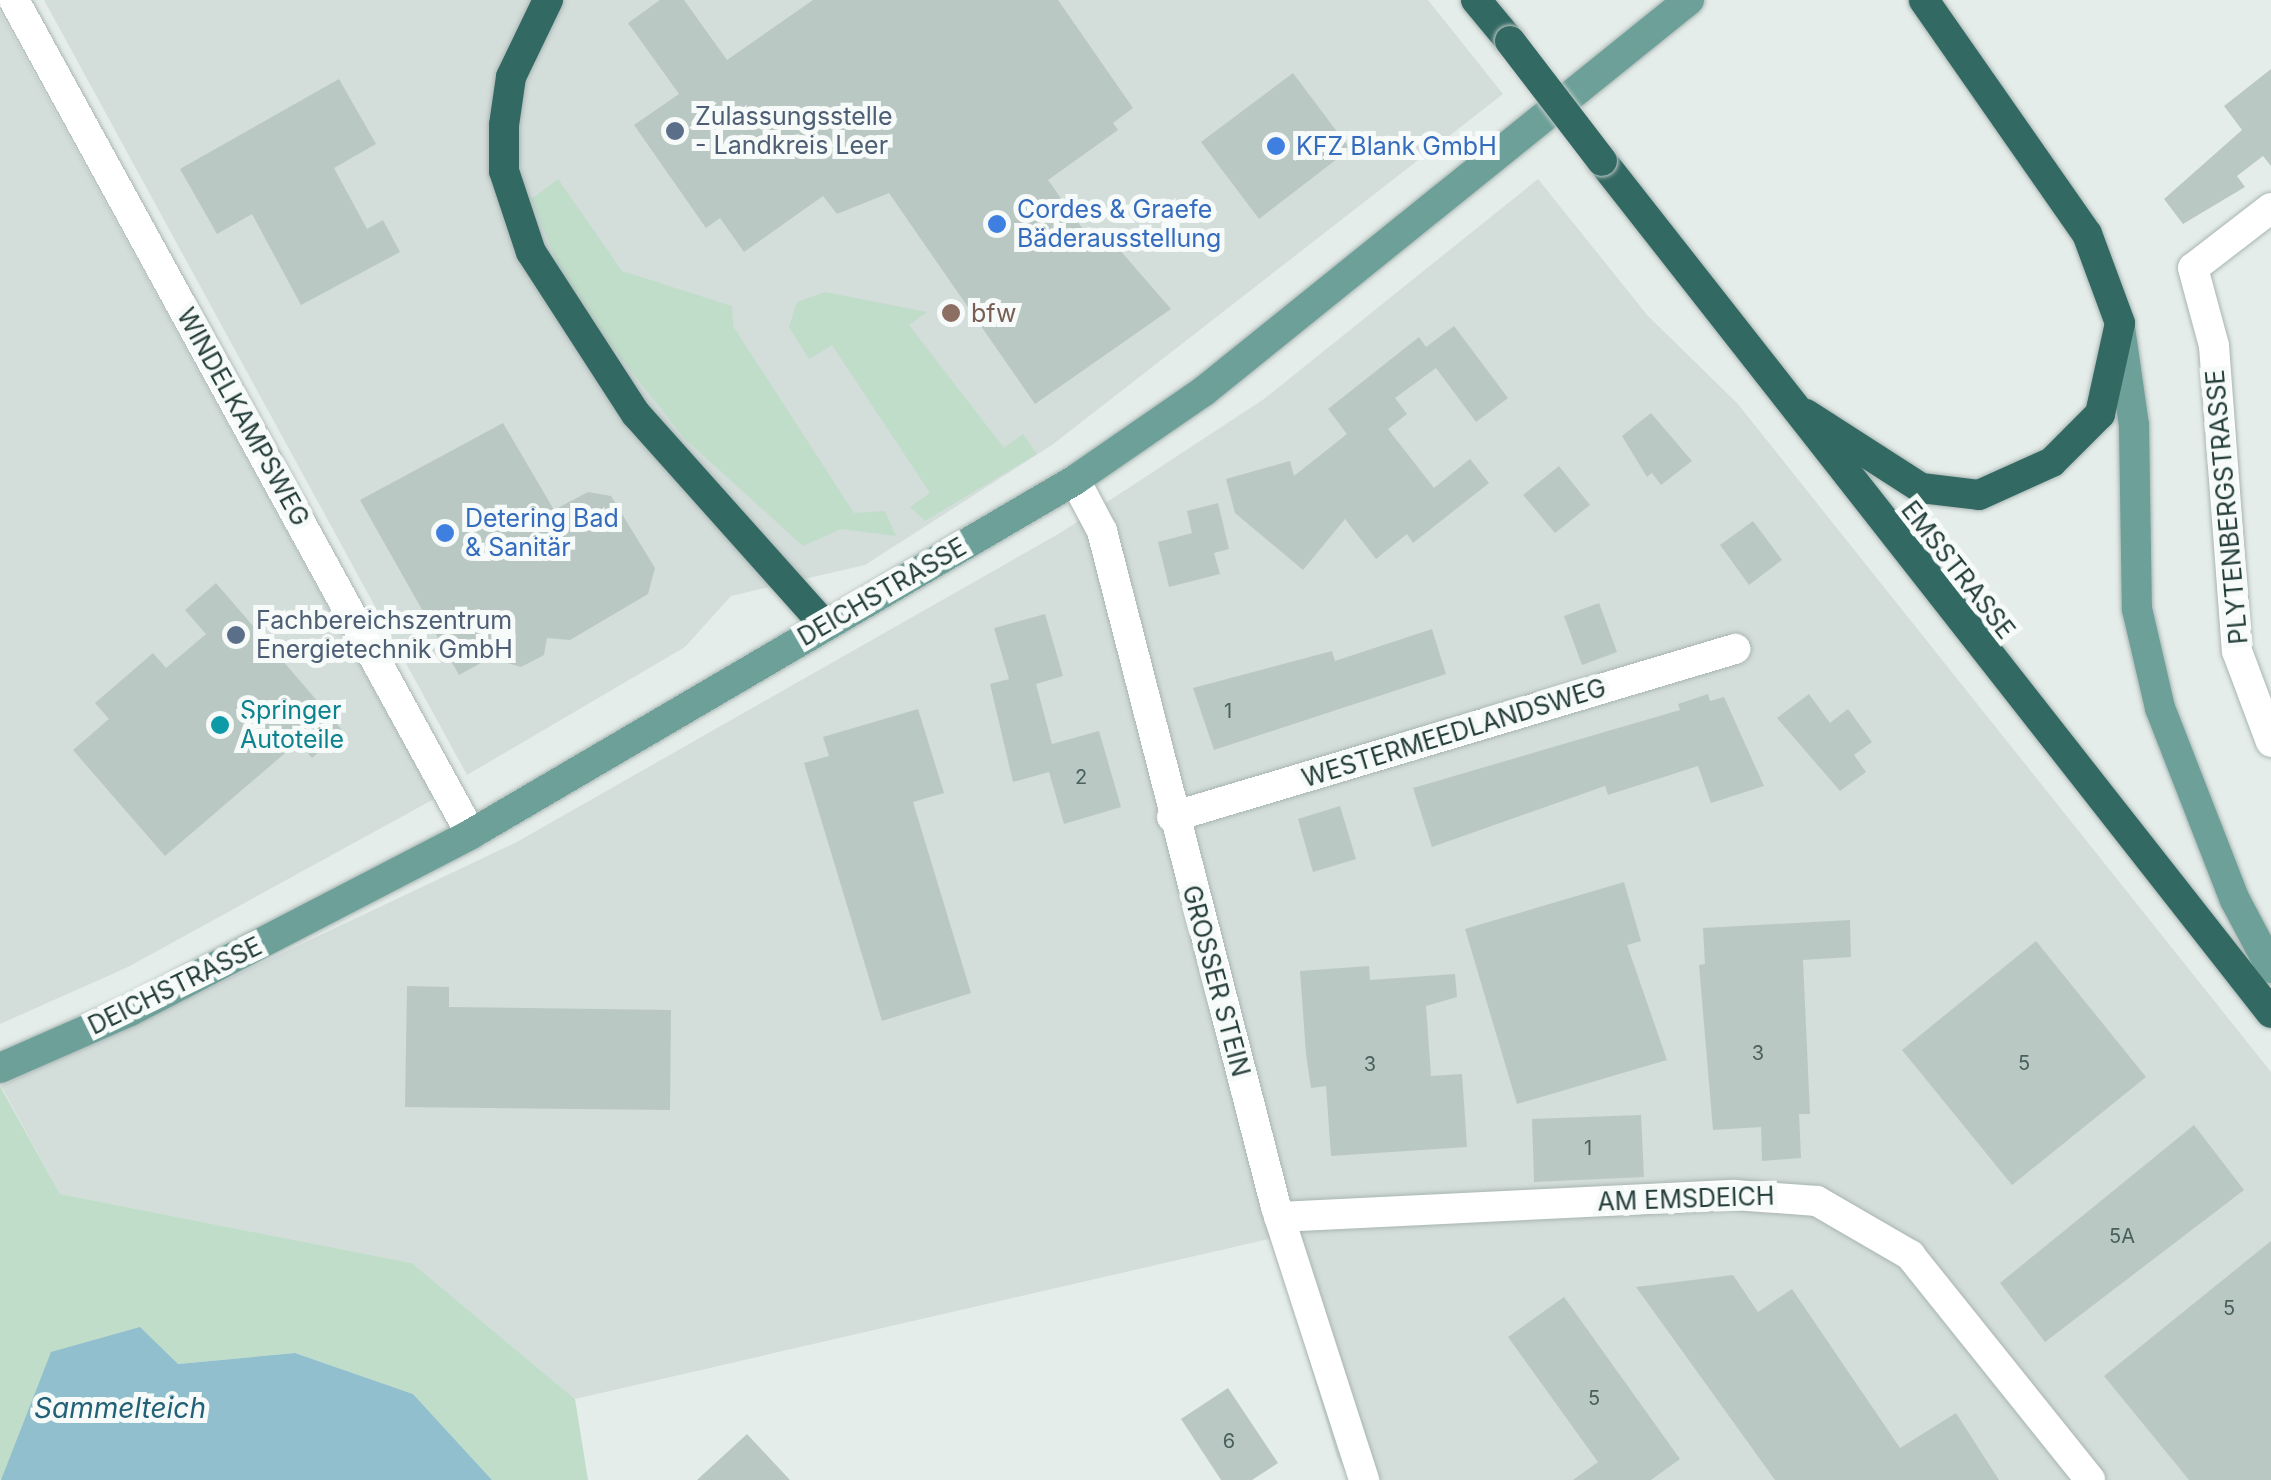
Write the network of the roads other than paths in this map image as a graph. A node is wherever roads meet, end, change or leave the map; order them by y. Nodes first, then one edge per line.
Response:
1 (14, 0) edge
2 (548, 0) edge
3 (1476, 0) edge
4 (1689, 0) edge
5 (1924, 0) edge
6 (2271, 208) edge
7 (2120, 323) junction
8 (1783, 398) junction
9 (1075, 480) junction
10 (824, 624) junction
11 (1735, 649) dead end
12 (2271, 742) edge
13 (1172, 817) junction
14 (471, 834) junction
15 (2271, 968) edge
16 (2271, 1012) edge
17 (0, 1068) edge
18 (1279, 1216) junction
19 (1364, 1480) edge
20 (2090, 1480) edge

1 - 14 street, WINDELKAMPSWEG
2 - 10 highway
3 - 8 highway, EMSSTRASSE, bridge
4 - 9 main road, DEICHSTRASSE
5 - 7 highway
6 - 12 street, PLYTENBERGSTRASSE
7 - 8 highway
7 - 15 main road
8 - 16 highway, EMSSTRASSE
9 - 10 main road, DEICHSTRASSE
9 - 13 street, GROSSER STEIN
10 - 14 main road, DEICHSTRASSE
11 - 13 street, WESTERMEEDLANDSWEG
13 - 18 street, GROSSER STEIN
14 - 17 main road, DEICHSTRASSE
18 - 19 street, GROSSER STEIN
18 - 20 street, AM EMSDEICH

